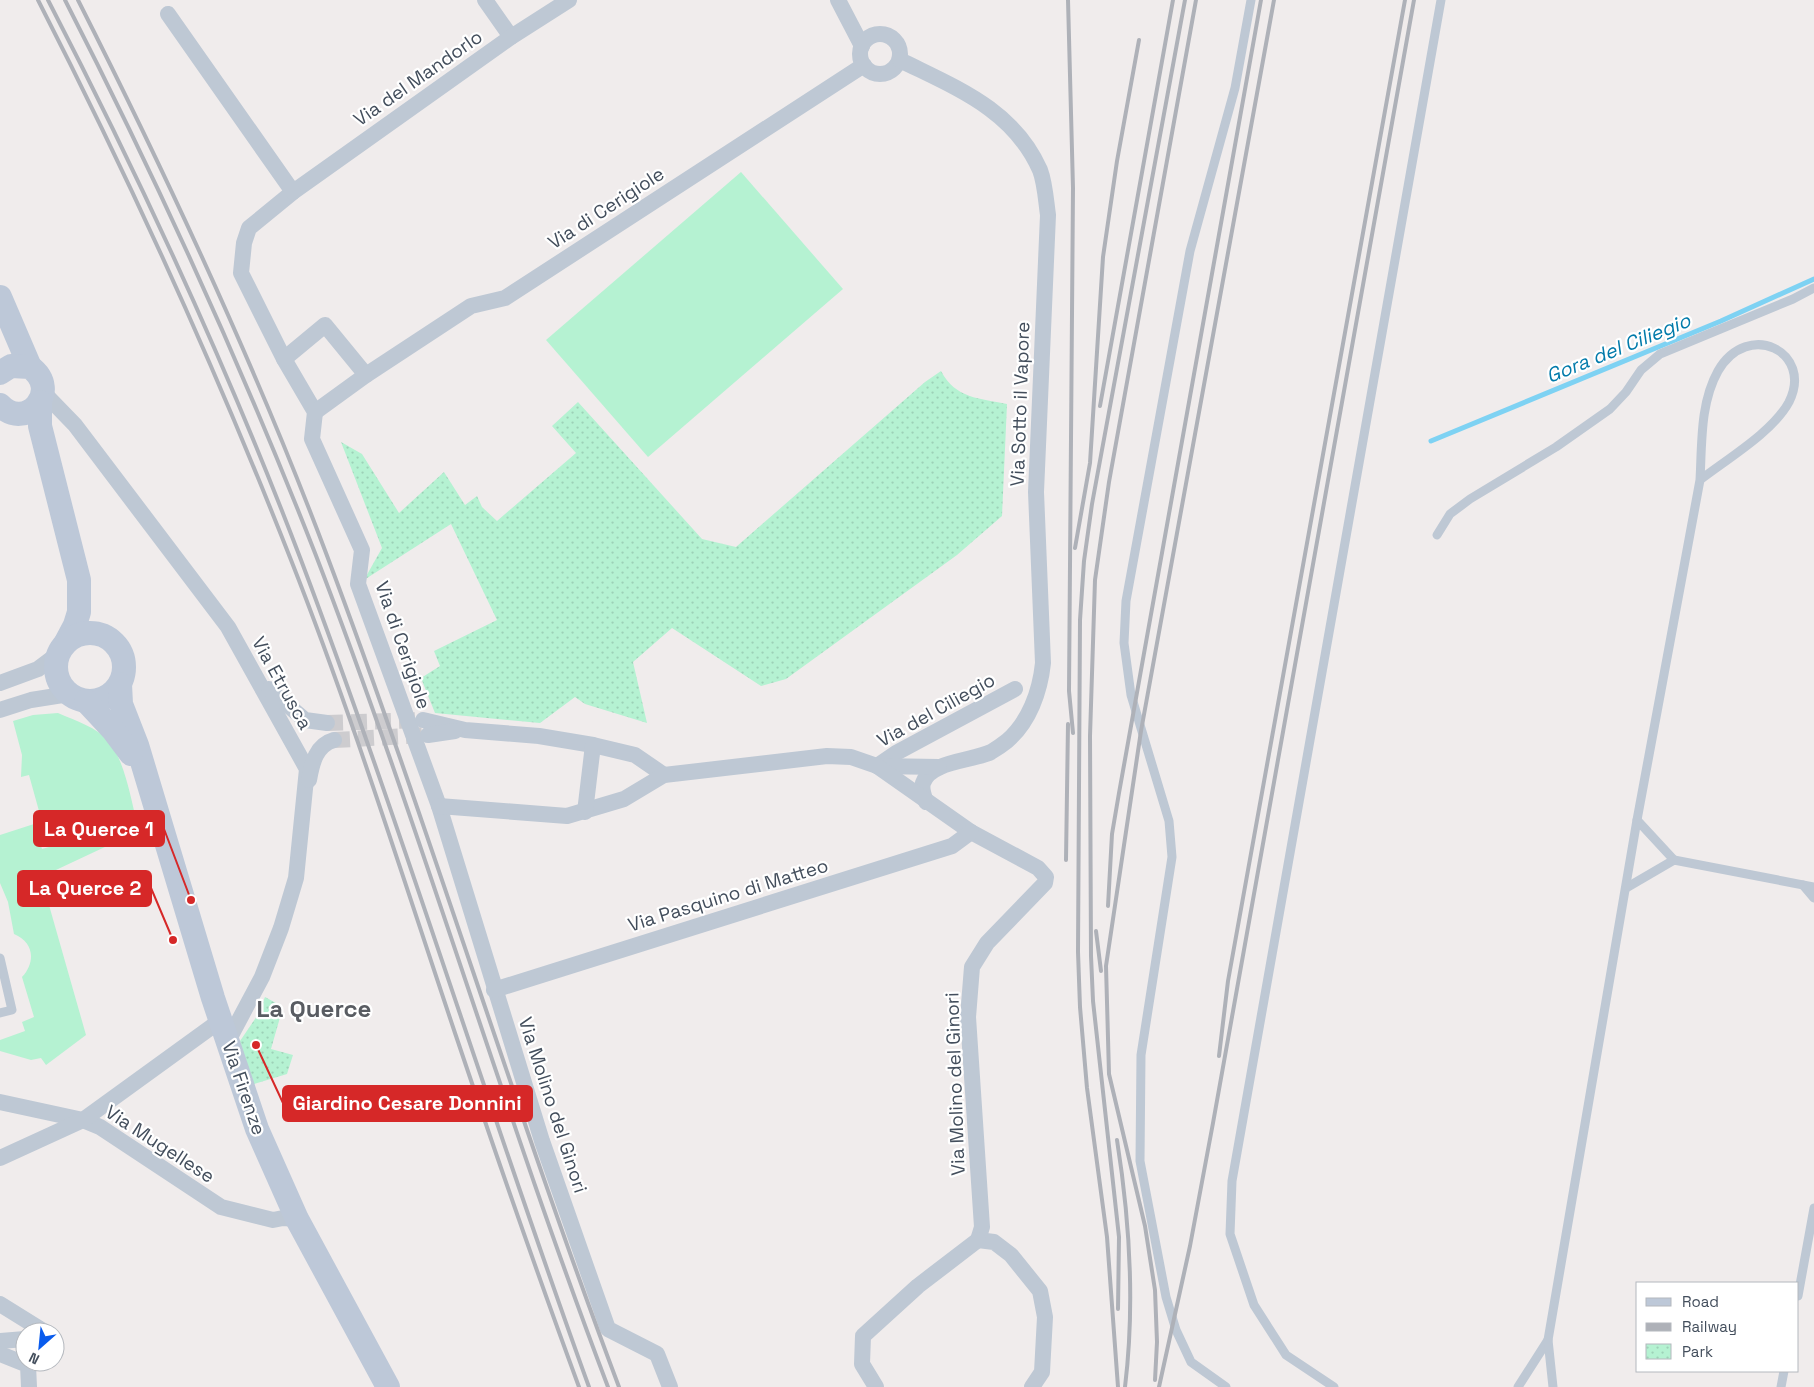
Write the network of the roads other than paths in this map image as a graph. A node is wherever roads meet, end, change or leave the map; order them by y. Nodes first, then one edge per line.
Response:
1 (485, 0) edge
2 (569, 0) edge
3 (838, 0) edge
4 (1251, 0) edge
5 (1441, 0) edge
6 (168, 14) dead end
7 (877, 34) junction
8 (511, 37) junction
9 (862, 46) junction
10 (900, 60) junction
11 (864, 65) junction
12 (293, 192) junction
13 (1814, 288) edge
14 (0, 297) edge
15 (284, 359) junction
16 (0, 361) edge
17 (30, 367) junction
18 (0, 373) edge
19 (366, 375) junction
20 (41, 397) junction
21 (5, 408) edge
22 (315, 412) junction
23 (53, 476) junction
24 (1700, 480) junction
25 (1437, 535) dead end
26 (78, 580) junction
27 (117, 645) junction
28 (62, 648) junction
29 (251, 667) junction
30 (0, 683) edge
31 (120, 684) junction
32 (1015, 688) dead end
33 (77, 697) junction
34 (0, 710) edge
35 (328, 723) tunnel mouth
36 (425, 727) tunnel mouth
37 (334, 740) tunnel mouth
38 (593, 745) junction
39 (877, 766) junction
40 (939, 767) junction
41 (144, 771) junction
42 (664, 774) junction
43 (926, 802) junction
44 (439, 806) junction
45 (585, 812) junction
46 (1637, 820) junction
47 (971, 832) junction
48 (302, 834) junction
49 (1674, 860) junction
50 (1803, 884) junction
51 (1814, 887) edge
52 (1626, 888) junction
53 (1814, 898) edge
54 (0, 958) edge
55 (494, 990) junction
56 (0, 1013) edge
57 (225, 1031) junction
58 (0, 1102) edge
59 (83, 1120) junction
60 (0, 1158) edge
61 (1814, 1208) edge
62 (297, 1220) junction
63 (978, 1240) junction
64 (1799, 1290) edge
65 (0, 1304) edge
66 (29, 1322) edge
67 (15, 1340) edge
68 (1548, 1340) junction
69 (0, 1341) edge
70 (0, 1354) edge
71 (1784, 1372) edge
72 (29, 1387) edge
73 (388, 1387) edge
74 (670, 1387) edge
75 (876, 1387) edge
76 (1032, 1387) edge
77 (1226, 1387) edge
78 (1334, 1387) edge
79 (1518, 1387) edge
80 (1553, 1387) edge
81 (1781, 1387) edge

1 - 8 street
2 - 8 street, Via del Mandorlo
3 - 7 street
3 - 9 street
4 - 77 lane
5 - 78 lane
6 - 12 street
7 - 9 street
7 - 10 street
8 - 12 street, Via del Mandorlo
9 - 11 street
10 - 11 street
10 - 40 street, Via Sotto il Vapore
11 - 19 street, Via di Cerigiole
12 - 15 street, Via del Mandorlo
13 - 25 lane
14 - 17 main road, Via Firenze
15 - 19 street
15 - 22 street
16 - 18 main road
17 - 18 main road
17 - 20 main road, Via Firenze
19 - 22 street, Via di Cerigiole
20 - 21 main road, Via Firenze
20 - 23 main road, Via Firenze
20 - 29 street, Via Etrusca
21 - 23 main road, Via Firenze
22 - 44 street, Via di Cerigiole
23 - 26 main road, Via Firenze
24 - 24 lane
24 - 46 lane
26 - 27 main road, Via Firenze
26 - 28 main road, Via Firenze
27 - 28 main road
27 - 31 main road, Via Firenze
28 - 30 street
28 - 33 main road, Via Firenze
29 - 35 street
29 - 48 street, Via Etrusca
31 - 33 main road
31 - 41 main road, Via Firenze
32 - 39 street, Via del Ciliegio
33 - 34 street
33 - 41 main road, Via Firenze
36 - 38 street
37 - 48 street
38 - 42 street
38 - 45 street
39 - 40 street, Via Sotto il Vapore
39 - 42 street
39 - 43 street
40 - 43 street
41 - 57 main road, Via Firenze
42 - 45 street
43 - 47 street
44 - 45 street
44 - 55 street, Via Molino del Ginori
46 - 49 lane
46 - 52 lane
47 - 55 street, Via Pasquino di Matteo
47 - 63 street, Via Molino del Ginori
48 - 57 street, Via Etrusca
49 - 50 lane
49 - 52 lane
50 - 51 lane
50 - 53 lane
52 - 68 lane
54 - 56 lane
55 - 74 street, Via Molino del Ginori
57 - 59 street
57 - 62 main road, Via Firenze
58 - 59 street, Via Mugellese
59 - 60 street
59 - 62 street, Via Mugellese
61 - 64 lane
62 - 73 main road, Via Firenze
63 - 75 street
63 - 76 street
65 - 66 street
67 - 69 street
68 - 79 lane
68 - 80 lane
70 - 72 street
71 - 81 lane

